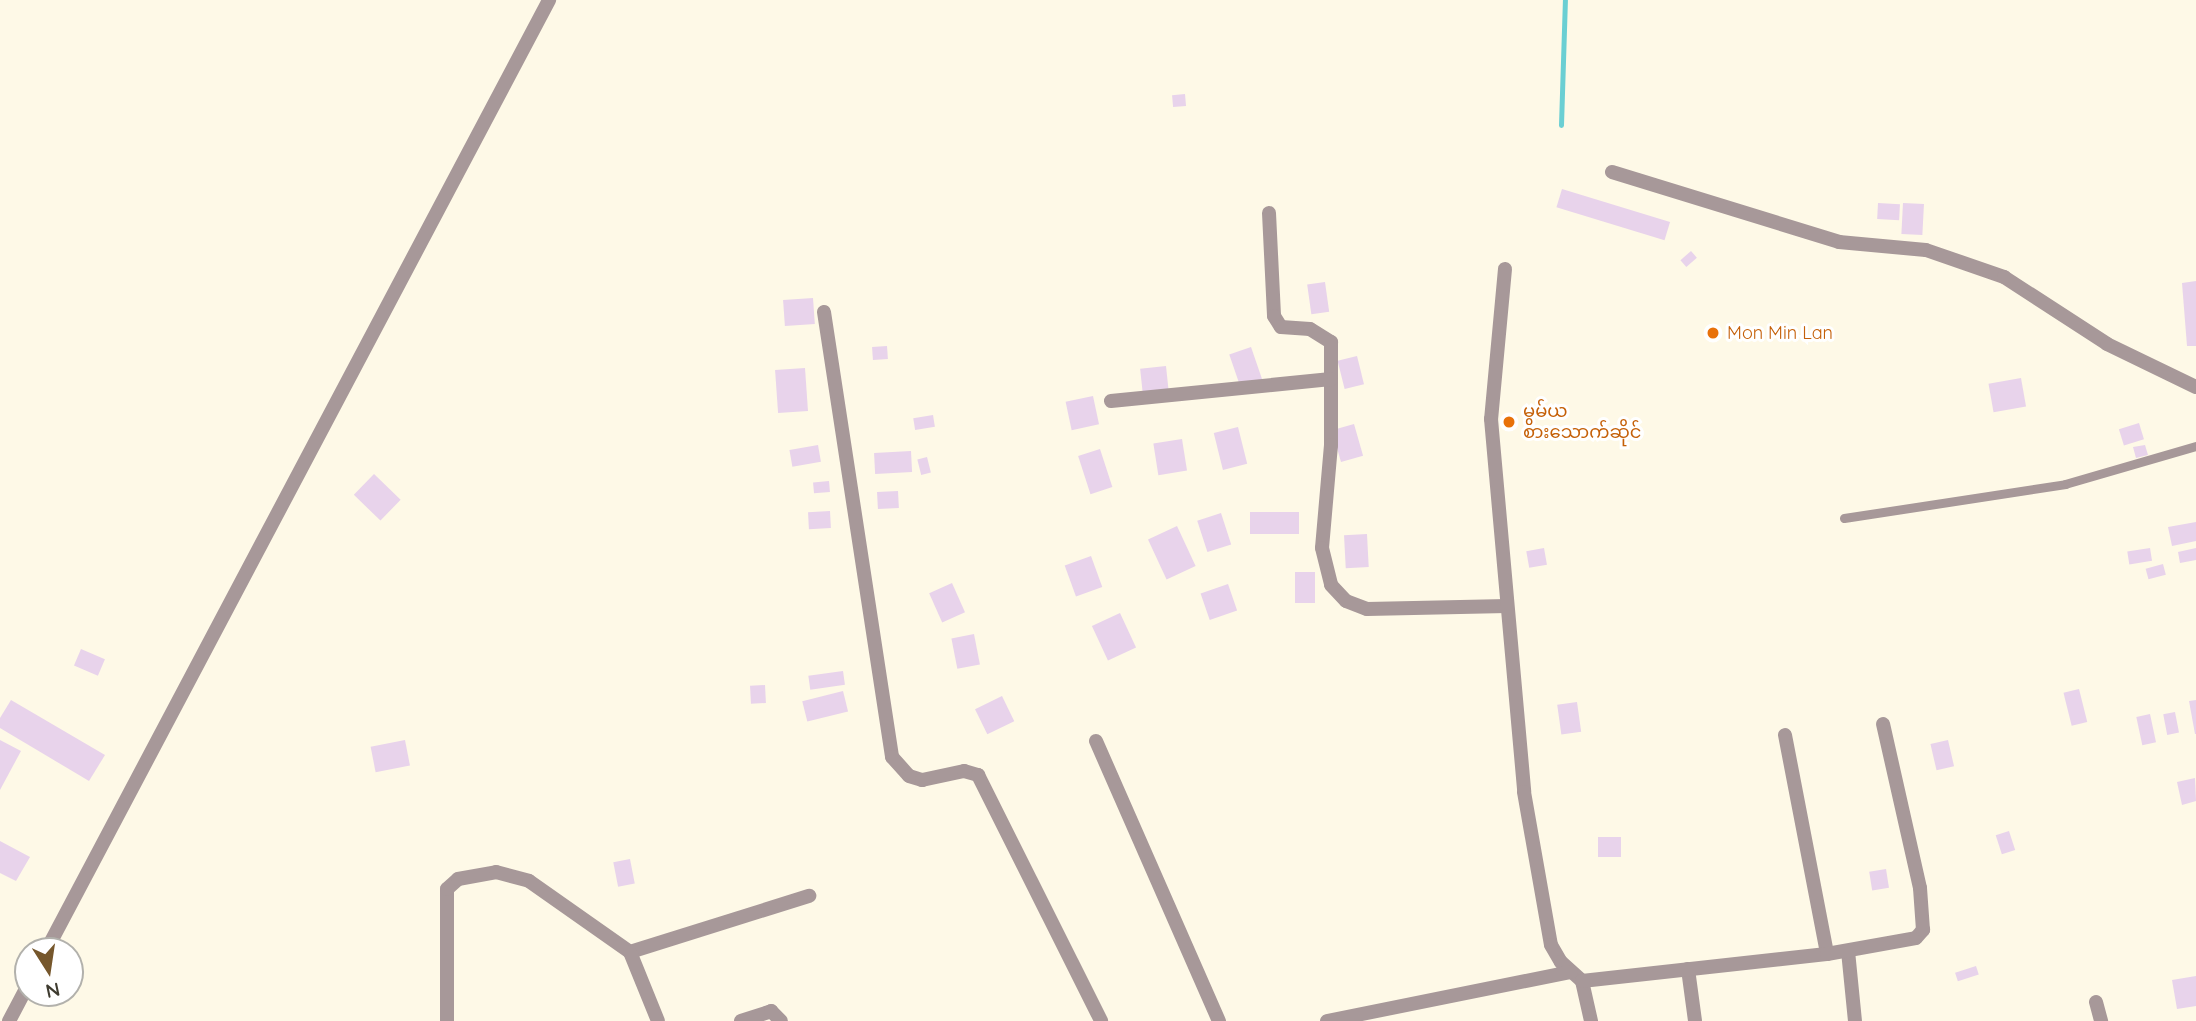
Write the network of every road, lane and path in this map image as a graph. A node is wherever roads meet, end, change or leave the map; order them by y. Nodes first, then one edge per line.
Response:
1 (549, 0) edge
2 (1612, 172) dead end
3 (1269, 213) dead end
4 (1505, 269) dead end
5 (824, 312) dead end
6 (1331, 379) junction
7 (2196, 387) edge
8 (1111, 401) dead end
9 (2196, 446) edge
10 (1844, 517) dead end
11 (1507, 606) junction
12 (1883, 724) dead end
13 (1786, 735) dead end
14 (1096, 741) dead end
15 (809, 896) dead end
16 (53, 937) edge
17 (1848, 951) junction
18 (630, 952) junction
19 (1827, 954) junction
20 (1688, 969) junction
21 (1577, 977) junction
22 (2096, 1002) dead end
23 (447, 1021) edge
24 (659, 1021) edge
25 (741, 1021) edge
26 (781, 1021) edge
27 (1101, 1021) edge
28 (1219, 1021) edge
29 (1327, 1021) edge
30 (1591, 1021) edge
31 (1695, 1021) edge
32 (1855, 1021) edge
33 (2101, 1021) edge

1 - 16 street
2 - 7 street
3 - 6 street
4 - 11 street
5 - 27 street
6 - 8 street
6 - 11 street
9 - 10 lane
11 - 21 street
12 - 17 street
13 - 19 street
14 - 28 street
15 - 18 street
17 - 19 street
17 - 32 street
18 - 23 street
18 - 24 street
19 - 20 street
20 - 21 street
20 - 31 street
21 - 29 street
21 - 30 street
22 - 33 street
25 - 26 street

